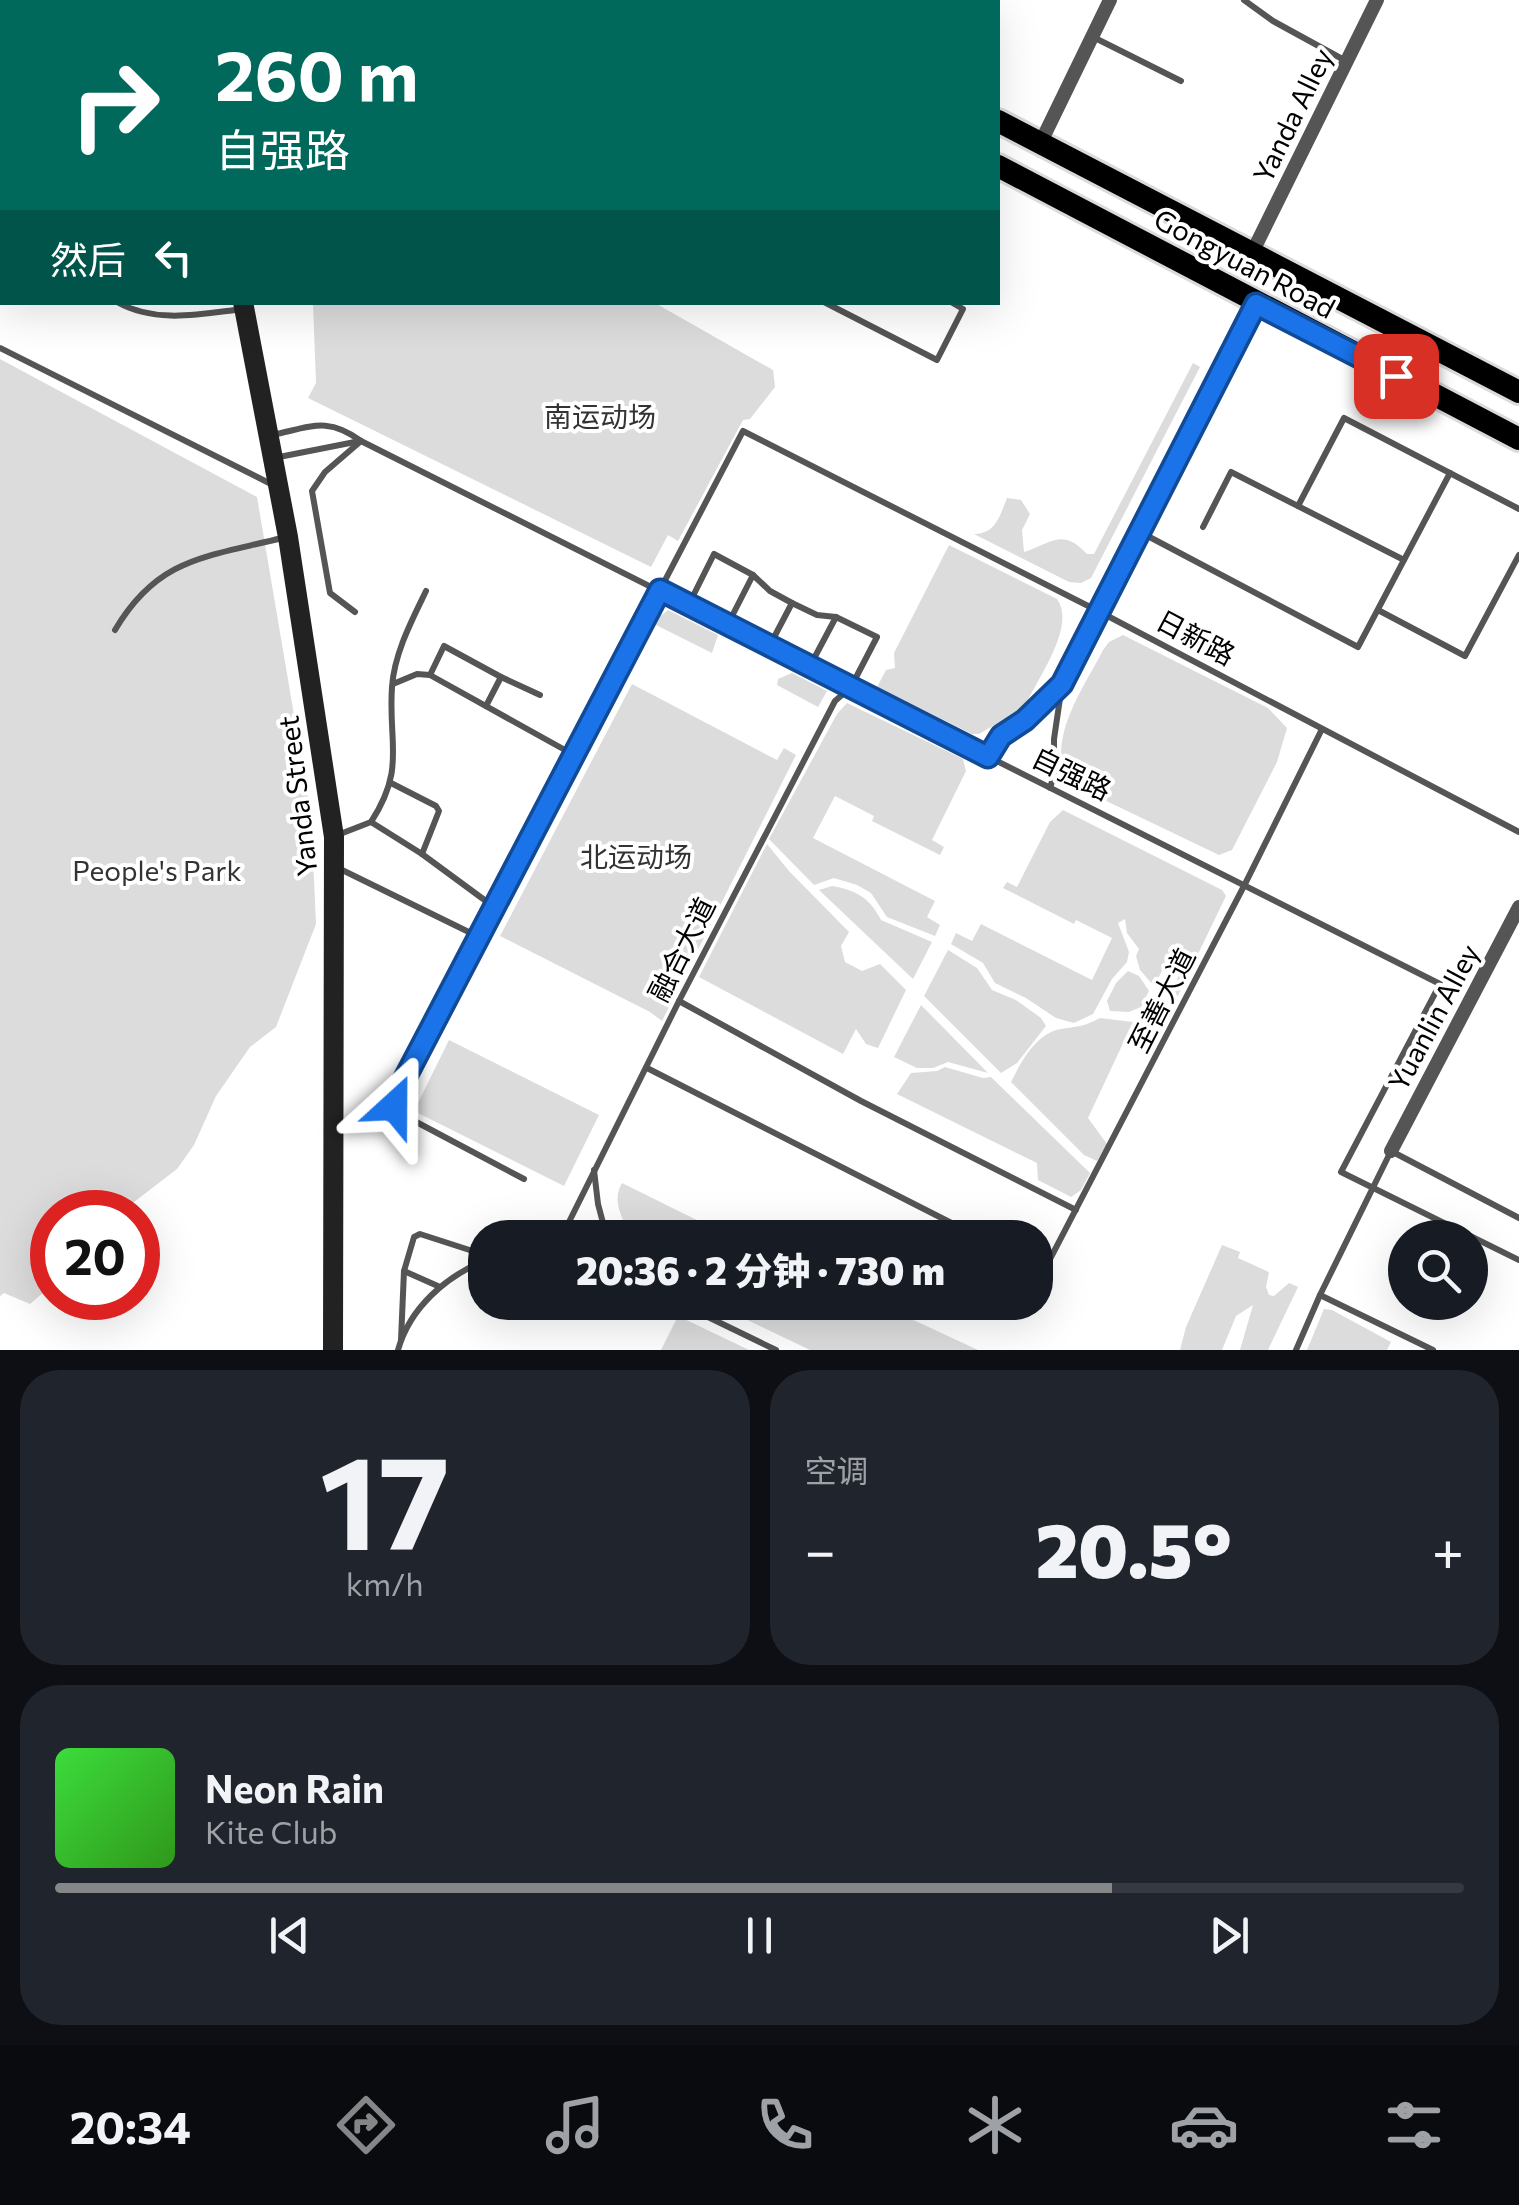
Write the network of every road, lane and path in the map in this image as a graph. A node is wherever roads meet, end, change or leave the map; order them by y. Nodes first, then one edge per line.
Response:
1 (1110, 0) edge
2 (1244, 0) edge
3 (1377, 0) edge
4 (1092, 36) junction
5 (1347, 62) junction
6 (1181, 82) dead end
7 (1000, 122) edge
8 (1040, 144) junction
9 (1000, 167) edge
10 (1252, 253) junction
11 (1256, 304) junction
12 (123, 305) edge
13 (830, 305) edge
14 (957, 305) edge
15 (244, 306) edge
16 (0, 348) edge
17 (1519, 392) edge
18 (269, 436) junction
19 (1519, 439) edge
20 (362, 441) junction
21 (273, 458) junction
22 (1450, 473) junction
23 (279, 488) junction
24 (1298, 506) junction
25 (1519, 509) edge
26 (1203, 528) dead end
27 (1140, 532) junction
28 (288, 537) junction
29 (1519, 554) edge
30 (1404, 560) junction
31 (754, 575) junction
32 (660, 590) junction
33 (426, 592) dead end
34 (792, 603) junction
35 (689, 604) junction
36 (1378, 610) junction
37 (355, 612) dead end
38 (1100, 612) junction
39 (836, 617) junction
40 (728, 624) junction
41 (115, 630) dead end
42 (770, 645) junction
43 (810, 666) junction
44 (430, 674) junction
45 (501, 677) junction
46 (392, 684) junction
47 (1062, 684) junction
48 (852, 687) junction
49 (540, 695) dead end
50 (486, 706) junction
51 (1322, 729) junction
52 (574, 756) junction
53 (988, 757) junction
54 (391, 784) junction
55 (1050, 788) junction
56 (371, 822) junction
57 (1519, 832) edge
58 (334, 837) junction
59 (422, 854) junction
60 (336, 866) junction
61 (1246, 884) junction
62 (1519, 906) edge
63 (494, 907) junction
64 (479, 936) junction
65 (679, 1002) junction
66 (647, 1068) junction
67 (1390, 1151) junction
68 (594, 1170) junction
69 (524, 1180) dead end
70 (1373, 1187) junction
71 (1076, 1210) junction
72 (1519, 1218) edge
73 (570, 1220) edge
74 (602, 1220) edge
75 (946, 1220) edge
76 (468, 1251) edge
77 (1053, 1252) edge
78 (1519, 1260) edge
79 (468, 1267) edge
80 (404, 1270) junction
81 (440, 1287) junction
82 (1320, 1295) junction
83 (714, 1320) edge
84 (401, 1340) junction
85 (1419, 1347) edge
86 (333, 1350) edge
87 (398, 1350) edge
88 (776, 1350) edge
89 (1296, 1350) edge
90 (1433, 1350) edge

1 - 4 street
2 - 5 lane
3 - 5 street, Yanda Alley
4 - 6 lane
4 - 8 street
5 - 10 street, Yanda Alley
7 - 8 main road, Gongyuan Road
8 - 10 main road, Gongyuan Road
9 - 11 main road, Gongyuan Road
10 - 17 main road, Gongyuan Road
11 - 19 main road, Gongyuan Road
11 - 27 lane
12 - 15 lane
13 - 14 lane
15 - 18 main road, Yanda Street
16 - 23 lane
18 - 20 lane, 自强路
18 - 21 main road, Yanda Street
20 - 21 lane
20 - 32 lane, 自强路
20 - 37 lane
21 - 23 main road, Yanda Street
22 - 24 lane
22 - 25 lane
22 - 30 lane
23 - 28 main road, Yanda Street
24 - 26 lane
24 - 30 lane
27 - 36 lane
27 - 38 lane
28 - 41 lane
28 - 58 main road, Yanda Street
29 - 36 lane
30 - 36 lane
31 - 34 lane
31 - 35 lane
31 - 40 lane
32 - 35 lane, 自强路
32 - 38 lane, 日新路
32 - 52 lane
33 - 46 lane
34 - 39 lane
34 - 42 lane
35 - 40 lane, 自强路
38 - 47 lane
38 - 51 lane, 日新路
39 - 43 lane
39 - 48 lane, 融合大道
40 - 42 lane, 自强路
42 - 43 lane, 自强路
43 - 48 lane, 自强路
44 - 45 lane
44 - 46 lane
44 - 50 lane
45 - 49 lane
45 - 50 lane
46 - 54 lane
47 - 53 lane
47 - 55 lane
48 - 53 lane, 自强路
48 - 65 lane, 融合大道
50 - 52 lane
51 - 57 lane, 日新路
51 - 61 lane, 至善大道
52 - 63 lane
53 - 55 lane, 自强路
54 - 56 lane
54 - 59 lane
55 - 61 lane, 自强路
56 - 58 lane
56 - 59 lane
58 - 60 main road, Yanda Street
59 - 63 lane
60 - 64 lane
60 - 86 main road, Yanda Street
61 - 70 lane, 自强路
61 - 71 lane, 至善大道
62 - 67 street, Yuanlin Alley
63 - 64 lane
64 - 69 lane
65 - 66 lane, 融合大道
65 - 71 lane
66 - 68 lane, 融合大道
66 - 75 lane
67 - 70 lane
67 - 72 lane
68 - 73 lane, 融合大道
68 - 74 lane
70 - 78 lane
70 - 82 lane
71 - 77 lane, 至善大道
76 - 80 lane
79 - 81 lane
80 - 81 lane
80 - 84 lane
81 - 84 lane
82 - 85 lane
82 - 89 lane
83 - 88 lane
84 - 87 lane
85 - 90 lane

